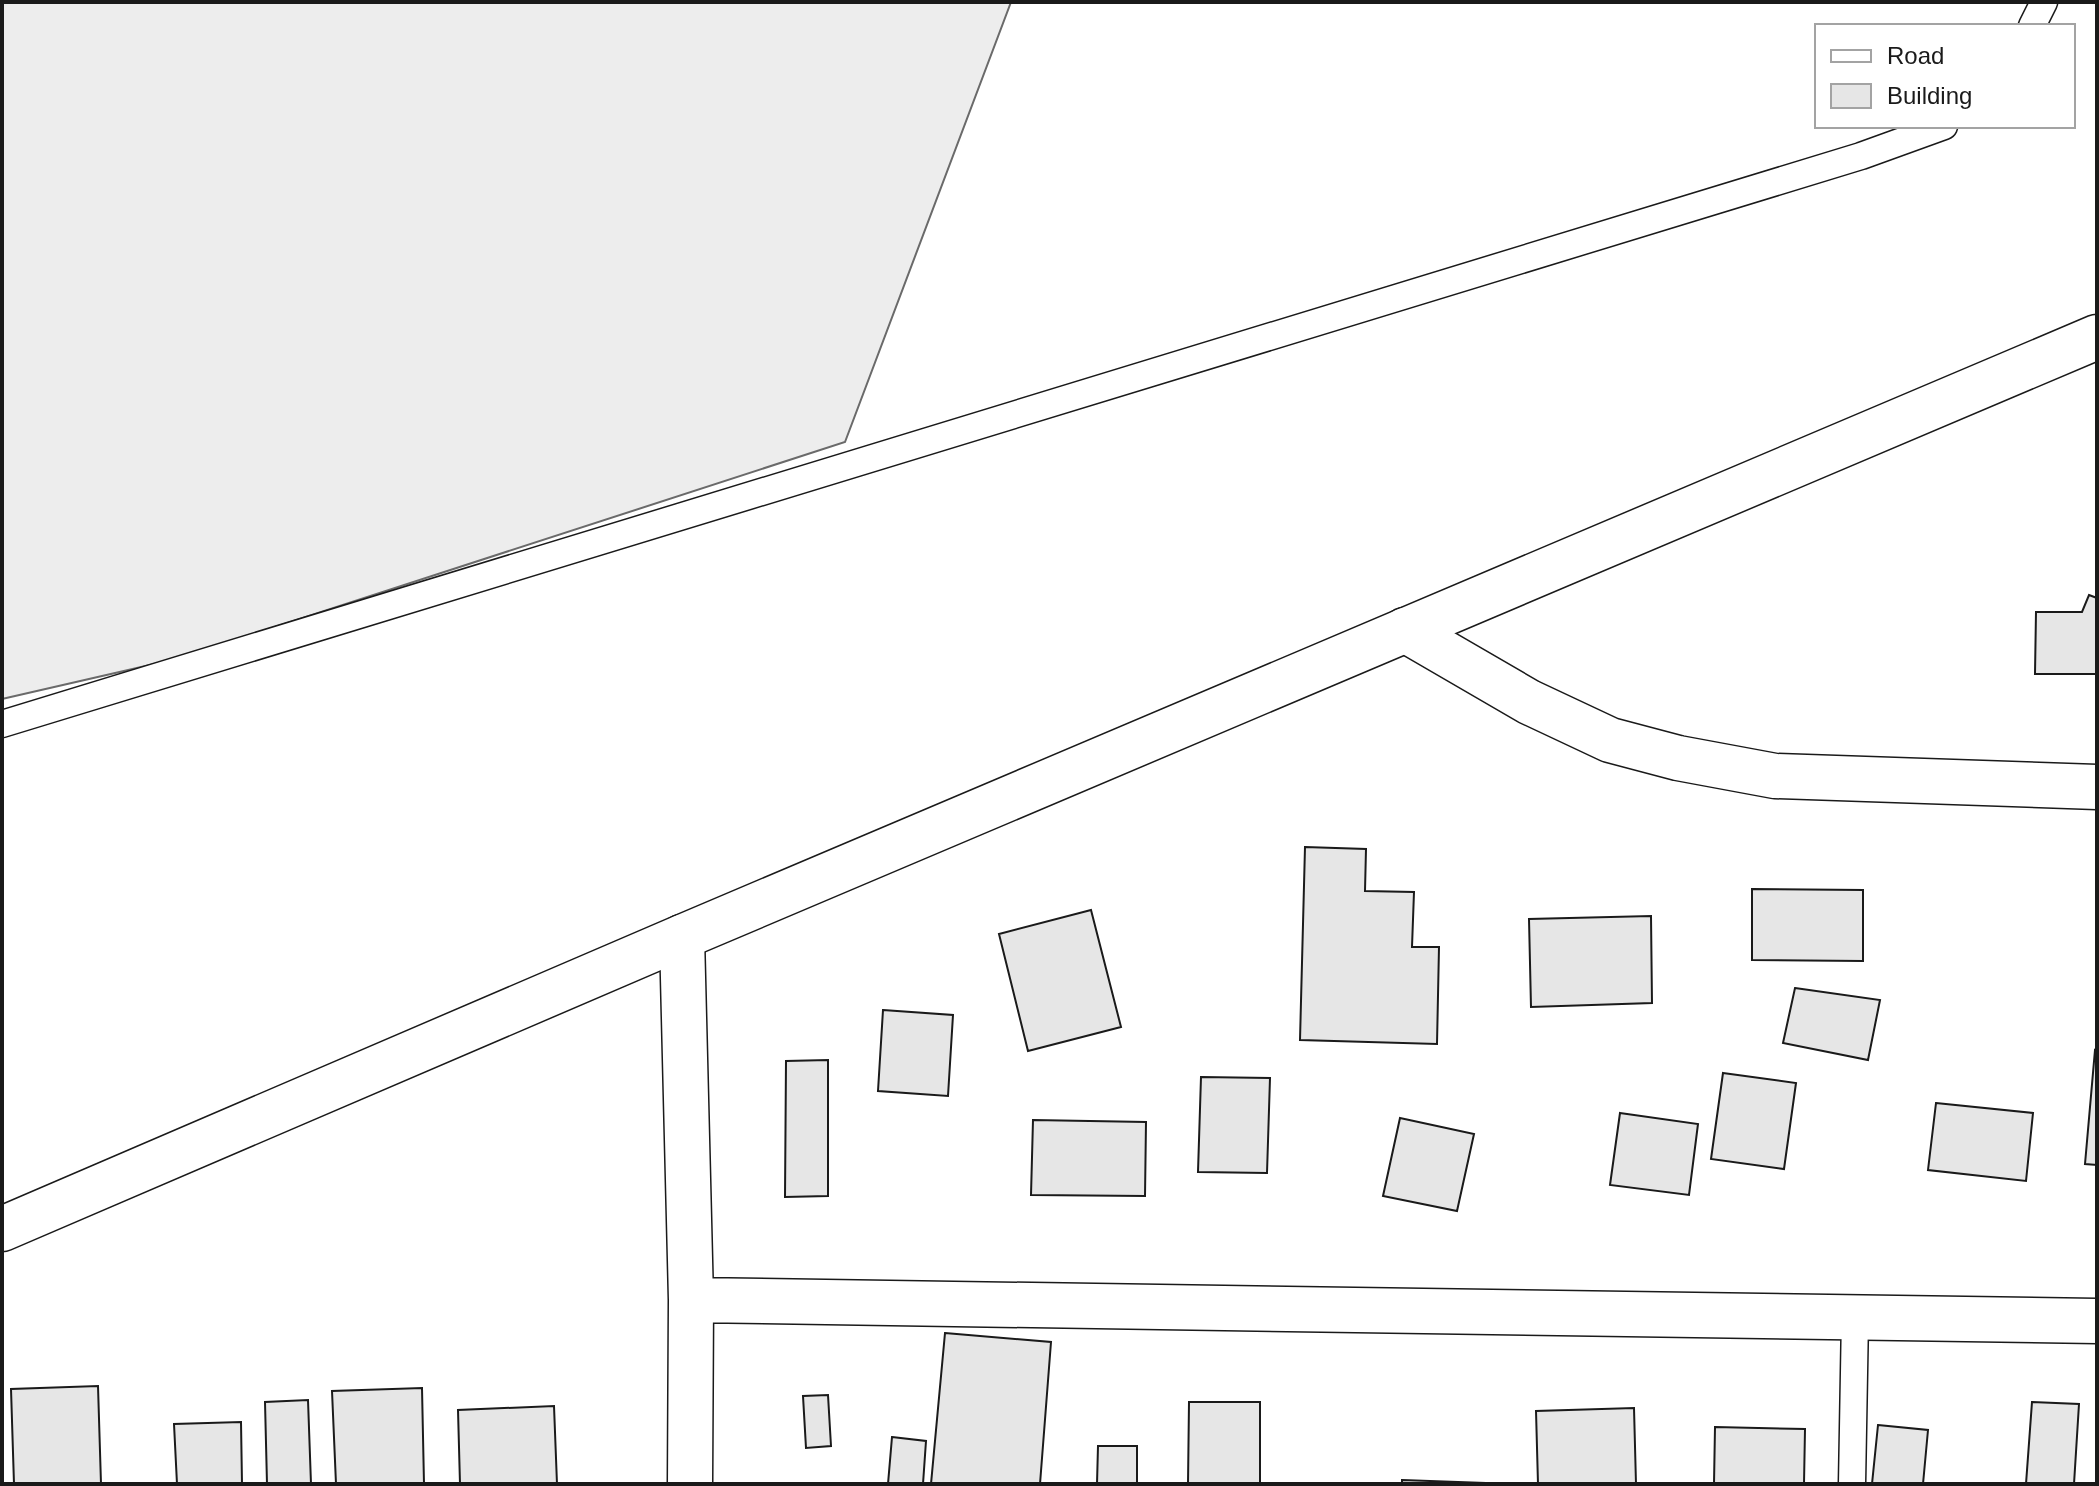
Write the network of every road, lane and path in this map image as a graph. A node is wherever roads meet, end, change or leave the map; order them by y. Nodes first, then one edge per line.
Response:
1 (2044, 2) edge
2 (2033, 24) edge
3 (1938, 128) edge
4 (2097, 337) edge
5 (1405, 630) junction
6 (2, 724) edge
7 (2097, 787) edge
8 (682, 937) junction
9 (2, 1229) edge
10 (691, 1300) junction
11 (1855, 1317) junction
12 (2097, 1321) edge
13 (690, 1484) edge
14 (1852, 1484) edge

1 - 2 lane
3 - 6 lane
4 - 5 main road
5 - 7 main road
5 - 8 main road
8 - 9 main road
8 - 10 main road
10 - 11 main road
10 - 13 main road
11 - 12 main road
11 - 14 lane

